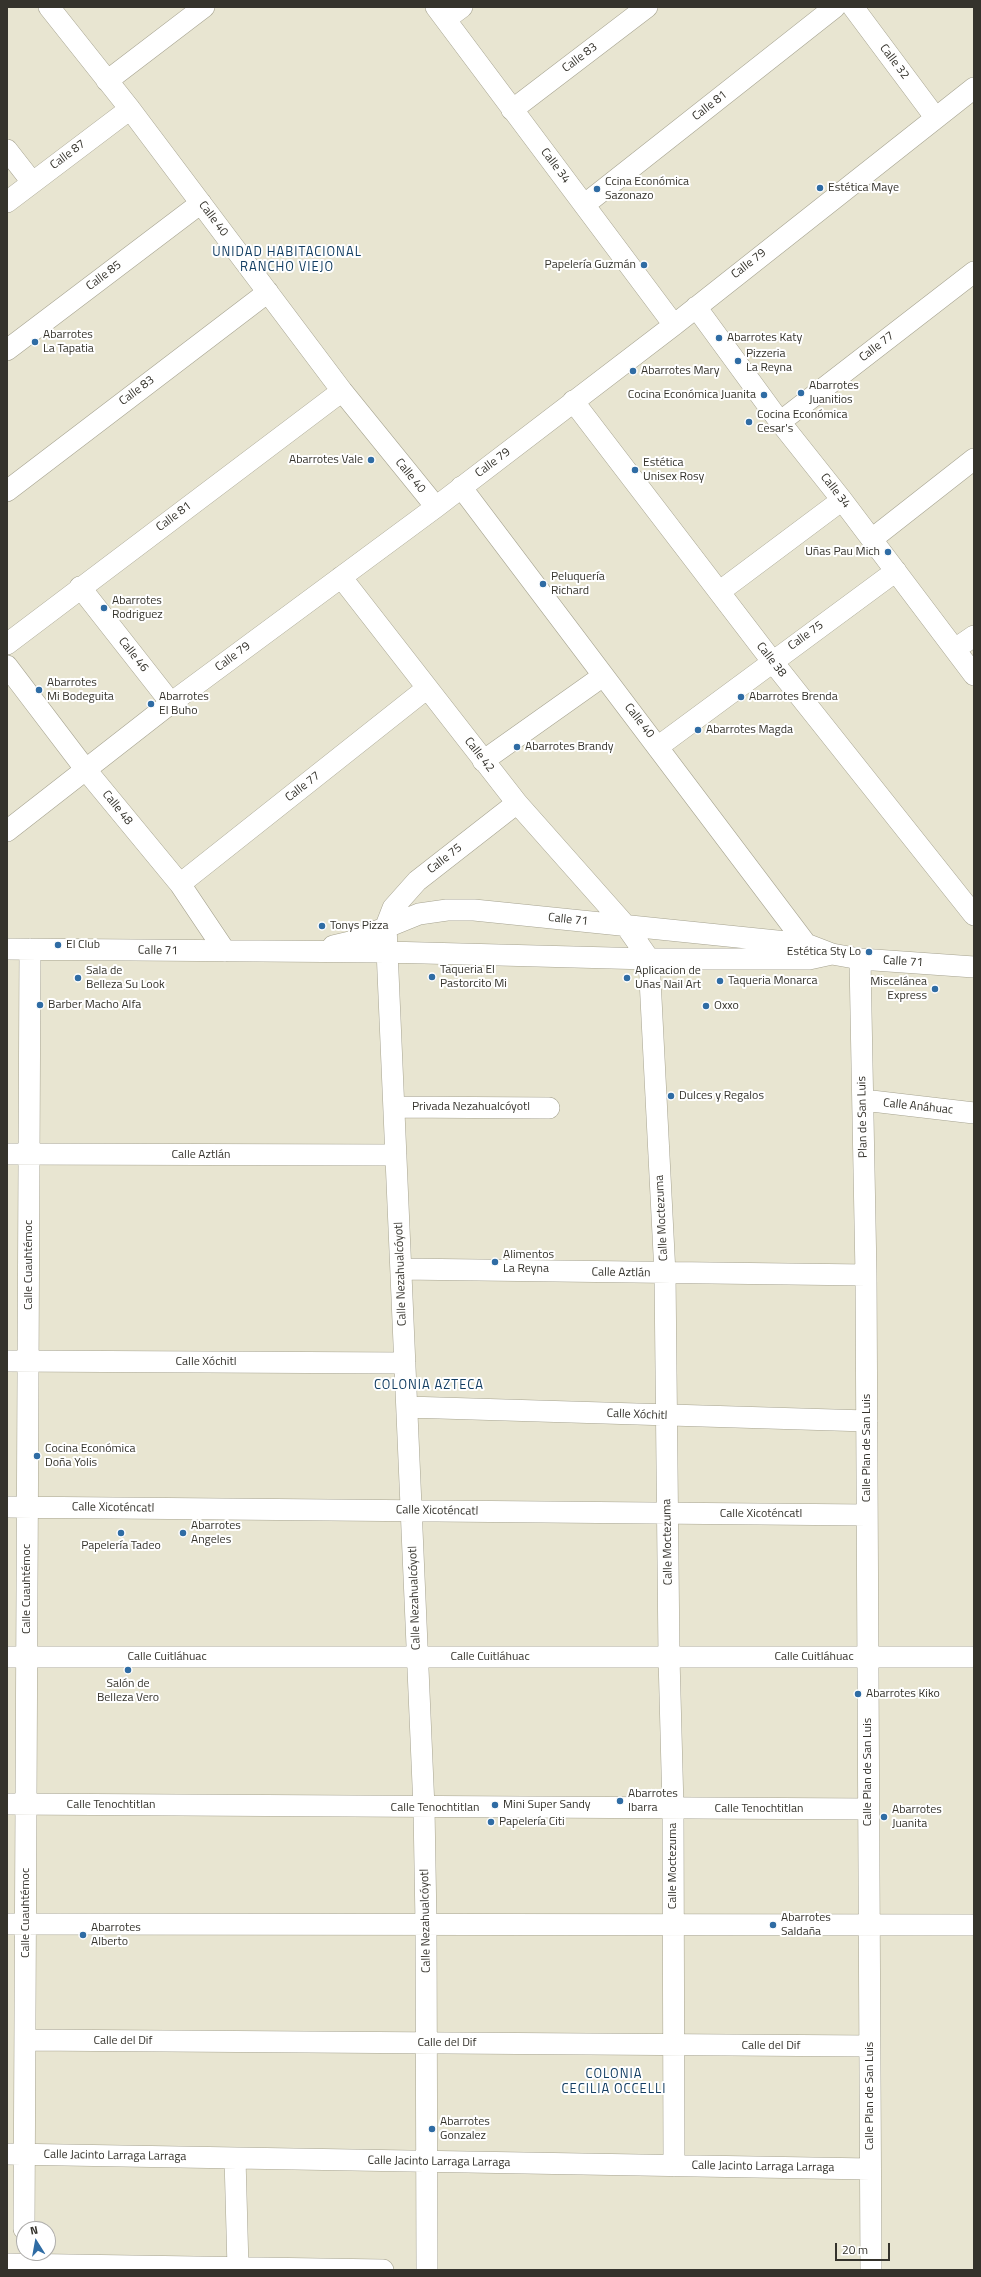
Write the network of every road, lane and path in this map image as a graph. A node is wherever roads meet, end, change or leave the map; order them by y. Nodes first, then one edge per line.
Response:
1 (49, 7) edge
2 (462, 7) edge
3 (647, 7) edge
4 (836, 7) edge
5 (853, 7) edge
6 (202, 8) edge
7 (441, 13) edge
8 (107, 81) junction
9 (974, 88) edge
10 (130, 109) junction
11 (512, 110) junction
12 (935, 117) junction
13 (7, 150) edge
14 (32, 182) junction
15 (7, 202) edge
16 (201, 203) junction
17 (584, 205) junction
18 (974, 272) edge
19 (268, 292) junction
20 (696, 306) junction
21 (674, 325) junction
22 (7, 350) edge
23 (342, 391) junction
24 (573, 401) junction
25 (780, 422) junction
26 (974, 459) edge
27 (460, 487) junction
28 (7, 491) edge
29 (842, 500) junction
30 (436, 508) junction
31 (872, 539) junction
32 (896, 571) junction
33 (340, 577) junction
34 (80, 588) junction
35 (719, 592) junction
36 (974, 636) edge
37 (7, 644) edge
38 (955, 649) junction
39 (772, 661) junction
40 (7, 666) edge
41 (974, 675) edge
42 (603, 676) junction
43 (426, 689) junction
44 (171, 703) junction
45 (658, 746) junction
46 (483, 762) junction
47 (86, 770) junction
48 (517, 803) junction
49 (7, 831) edge
50 (180, 884) junction
51 (974, 915) edge
52 (386, 926) junction
53 (626, 926) junction
54 (7, 949) edge
55 (30, 949) junction
56 (225, 951) junction
57 (808, 951) junction
58 (310, 952) junction
59 (387, 952) junction
60 (649, 959) junction
61 (860, 959) junction
62 (974, 967) edge
63 (862, 1100) junction
64 (394, 1107) junction
65 (549, 1108) dead end
66 (974, 1113) edge
67 (7, 1154) edge
68 (29, 1154) junction
69 (396, 1155) junction
70 (401, 1269) junction
71 (665, 1274) junction
72 (866, 1275) junction
73 (7, 1360) edge
74 (29, 1361) junction
75 (405, 1363) junction
76 (407, 1407) junction
77 (666, 1416) junction
78 (867, 1421) junction
79 (7, 1507) edge
80 (28, 1507) junction
81 (411, 1511) junction
82 (668, 1513) junction
83 (867, 1515) junction
84 (17, 1657) edge
85 (417, 1657) junction
86 (669, 1657) junction
87 (868, 1657) junction
88 (974, 1658) edge
89 (17, 1804) edge
90 (424, 1808) junction
91 (673, 1808) junction
92 (868, 1809) junction
93 (16, 1924) edge
94 (426, 1924) junction
95 (673, 1925) junction
96 (868, 1925) junction
97 (974, 1926) edge
98 (16, 1982) edge
99 (25, 2040) junction
100 (426, 2043) junction
101 (674, 2045) junction
102 (870, 2046) junction
103 (16, 2091) edge
104 (16, 2155) edge
105 (235, 2158) junction
106 (426, 2161) junction
107 (674, 2166) junction
108 (870, 2169) junction
109 (23, 2221) edge
110 (19, 2261) edge
111 (238, 2268) junction
112 (383, 2270) edge
113 (427, 2270) edge
114 (870, 2270) edge

1 - 8 street, Calle 40
2 - 7 street
3 - 11 street, Calle 83
4 - 17 street, Calle 81
5 - 12 street, Calle 32
6 - 8 street
7 - 11 street, Calle 34
8 - 10 street, Calle 40
9 - 12 street, Calle 79
10 - 14 street, Calle 87
10 - 16 street, Calle 40
11 - 17 street, Calle 34
12 - 20 street, Calle 79
13 - 14 street
14 - 15 street, Calle 87
16 - 19 street, Calle 40
16 - 22 street, Calle 85
17 - 21 street, Calle 34
18 - 25 street, Calle 77
19 - 23 street, Calle 40
19 - 28 street, Calle 83
20 - 21 street, Calle 79
20 - 25 street, Calle 34
21 - 24 street, Calle 79
23 - 30 street, Calle 40
23 - 34 street, Calle 81
24 - 27 street, Calle 79
24 - 35 street, Calle 38
25 - 29 street, Calle 34
26 - 31 street
27 - 30 street, Calle 79
27 - 42 street, Calle 40
29 - 31 street, Calle 34
29 - 35 street
30 - 33 street, Calle 79
31 - 32 street, Calle 34
32 - 38 street, Calle 34
32 - 39 street, Calle 75
33 - 43 street, Calle 42
33 - 44 street, Calle 79
34 - 37 street, Calle 81
34 - 44 street, Calle 46
35 - 39 street, Calle 38
36 - 38 street
38 - 41 street, Calle 34
39 - 45 street, Calle 75
39 - 51 street, Calle 38
40 - 47 street, Calle 48
42 - 45 street, Calle 40
42 - 46 street
43 - 46 street, Calle 42
43 - 50 street, Calle 77
44 - 47 street, Calle 79
45 - 57 street, Calle 40
46 - 48 street, Calle 42
47 - 49 street, Calle 79
47 - 50 street, Calle 48
48 - 52 street, Calle 75
48 - 53 street, Calle 42
50 - 56 street, Calle 48
52 - 53 street, Calle 71
52 - 58 street, Calle 71
52 - 59 street, Calle Nezahualcóyotl
53 - 57 street, Calle 71
53 - 60 street
54 - 55 street, Calle 71
55 - 56 street, Calle 71
55 - 68 street, Calle Cuauhtémoc
56 - 58 street, Calle 71
57 - 60 street, Calle 71
57 - 61 street, Calle 71
58 - 59 street, Calle 71
59 - 60 street, Calle 71
59 - 64 street, Calle Nezahualcóyotl
60 - 71 street, Calle Moctezuma
61 - 62 street, Calle 71
61 - 63 street, Plan de San Luis
63 - 66 street, Calle Anáhuac
63 - 72 street, Plan de San Luis
64 - 65 street, Privada Nezahualcóyotl
64 - 69 street, Calle Nezahualcóyotl
67 - 68 street, Calle Aztlán
68 - 69 street, Calle Aztlán
68 - 74 street, Calle Cuauhtémoc
69 - 70 street, Calle Nezahualcóyotl
70 - 71 street, Calle Aztlán
70 - 75 street, Calle Nezahualcóyotl
71 - 72 street, Calle Aztlán
71 - 77 street, Calle Moctezuma
72 - 78 street, Calle Plan de San Luis
73 - 74 street, Calle Xóchitl
74 - 75 street, Calle Xóchitl
74 - 80 street, Calle Cuauhtémoc
75 - 76 street, Calle Nezahualcóyotl
76 - 77 street, Calle Xóchitl
76 - 81 street, Calle Nezahualcóyotl
77 - 78 street, Calle Xóchitl
77 - 82 street, Calle Moctezuma
78 - 83 street, Calle Plan de San Luis
79 - 80 street, Calle Xicoténcatl
80 - 81 street, Calle Xicoténcatl
80 - 84 street, Calle Cuauhtémoc
81 - 82 street, Calle Xicoténcatl
81 - 85 street, Calle Nezahualcóyotl
82 - 83 street, Calle Xicoténcatl
82 - 86 street, Calle Moctezuma
83 - 87 street, Calle Plan de San Luis
84 - 85 street, Calle Cuitláhuac
84 - 89 street, Calle Cuauhtémoc
85 - 86 street, Calle Cuitláhuac
85 - 90 street, Calle Nezahualcóyotl
86 - 87 street, Calle Cuitláhuac
86 - 91 street, Calle Moctezuma
87 - 88 street, Calle Cuitláhuac
87 - 92 street, Calle Plan de San Luis
89 - 90 street, Calle Tenochtitlan
89 - 93 street, Calle Cuauhtémoc
90 - 91 street, Calle Tenochtitlan
90 - 94 street, Calle Nezahualcóyotl
91 - 92 street, Calle Tenochtitlan
91 - 95 street, Calle Moctezuma
92 - 96 street, Calle Plan de San Luis
93 - 94 street
93 - 98 street, Calle Cuauhtémoc
94 - 95 street
94 - 100 street, Calle Nezahualcóyotl
95 - 96 street
95 - 101 street, Calle Moctezuma
96 - 97 street
96 - 102 street, Calle Plan de San Luis
98 - 99 street, Calle Cuauhtémoc
99 - 100 street, Calle del Dif
99 - 103 street, Calle Cuauhtémoc
100 - 101 street, Calle del Dif
100 - 106 street, Calle Nezahualcóyotl
101 - 102 street, Calle del Dif
101 - 107 street, Calle Moctezuma
102 - 108 street, Calle Plan de San Luis
103 - 104 street, Calle Cuauhtémoc
104 - 105 street, Calle Jacinto Larraga Larraga
104 - 109 street, Calle Cuauhtémoc
105 - 106 street, Calle Jacinto Larraga Larraga
105 - 111 street
106 - 107 street, Calle Jacinto Larraga Larraga
106 - 113 street, Calle Nezahualcóyotl
107 - 108 street, Calle Jacinto Larraga Larraga
108 - 114 street, Calle Plan de San Luis
110 - 111 street
111 - 112 street

